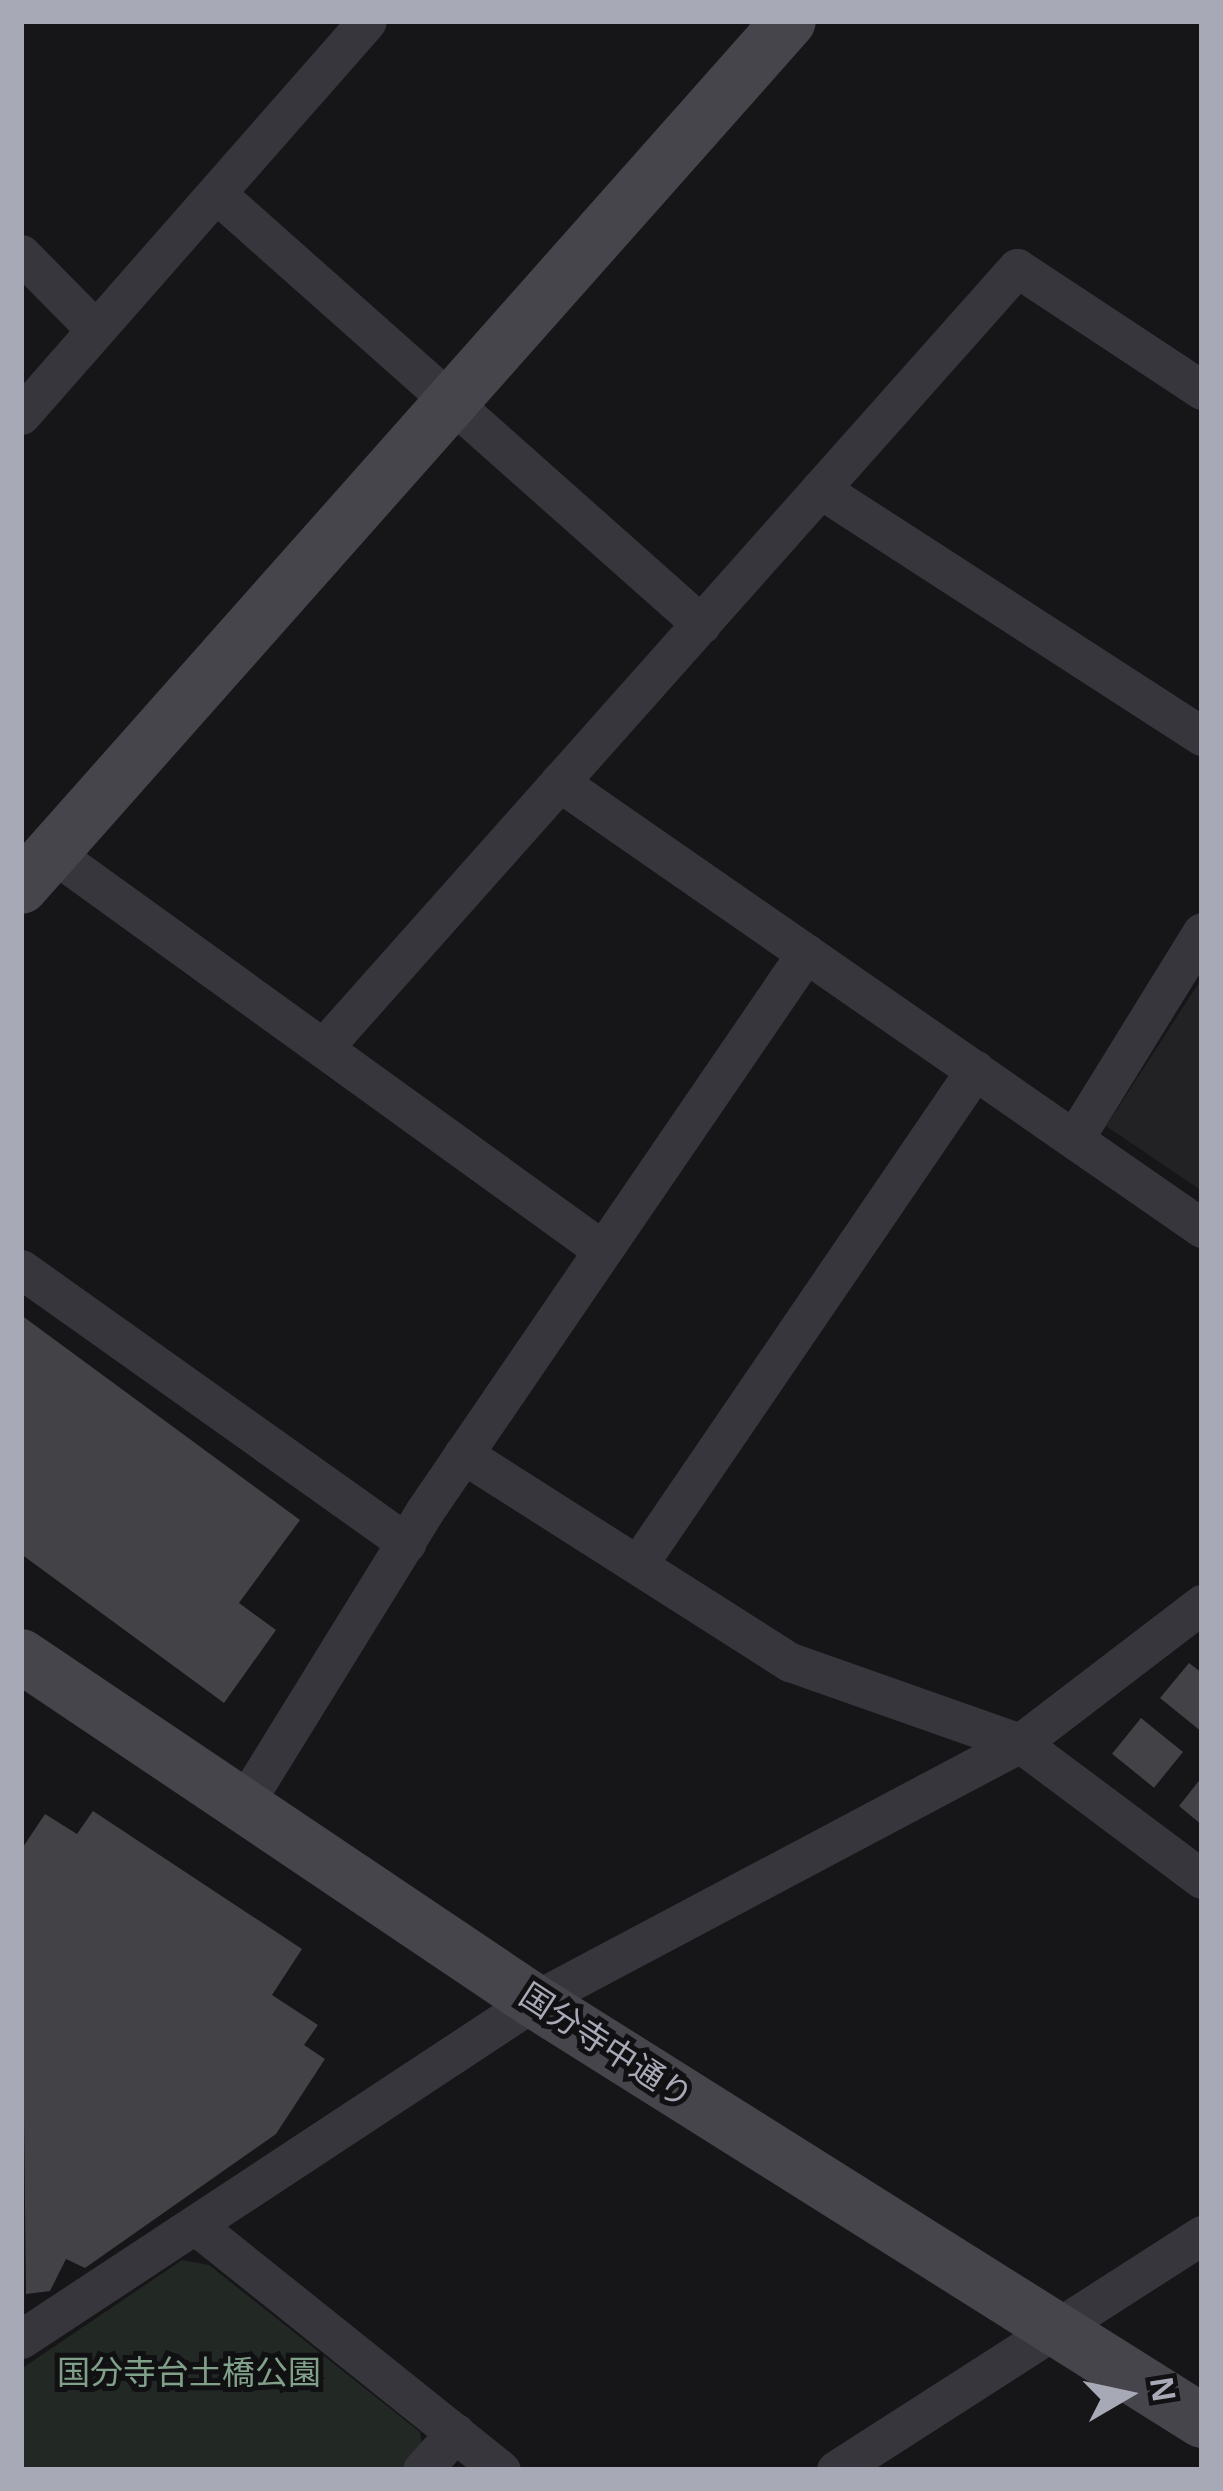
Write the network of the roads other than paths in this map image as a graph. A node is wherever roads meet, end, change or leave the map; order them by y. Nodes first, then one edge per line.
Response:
1 (367, 21) edge
2 (789, 21) edge
3 (219, 196) junction
4 (21, 254) edge
5 (95, 329) junction
6 (1202, 390) edge
7 (448, 399) junction
8 (21, 415) edge
9 (820, 489) junction
10 (701, 624) junction
11 (1202, 736) edge
12 (560, 782) junction
13 (36, 869) edge
14 (1202, 932) edge
15 (806, 952) junction
16 (323, 1048) junction
17 (975, 1070) junction
18 (1074, 1139) junction
19 (1202, 1228) edge
20 (602, 1249) junction
21 (21, 1269) edge
22 (463, 1454) junction
23 (406, 1543) junction
24 (639, 1563) junction
25 (1197, 1616) edge
26 (21, 1656) edge
27 (1020, 1743) junction
28 (244, 1802) junction
29 (1202, 1879) edge
30 (534, 2001) junction
31 (195, 2225) junction
32 (1202, 2235) edge
33 (1057, 2334) junction
34 (21, 2339) edge
35 (1202, 2421) edge
36 (455, 2433) junction
37 (422, 2470) edge
38 (501, 2470) edge
39 (836, 2470) edge

1 - 3 street
2 - 7 street
3 - 5 street
3 - 7 street
4 - 5 street
5 - 8 street
6 - 9 street
7 - 10 street
7 - 13 street
9 - 10 street
9 - 11 street
10 - 12 street
12 - 15 street
12 - 16 street
13 - 16 street
14 - 18 street
15 - 17 street
15 - 20 street
16 - 20 street
17 - 18 street
17 - 24 street
18 - 19 street
20 - 22 street
21 - 23 street
22 - 23 street
22 - 24 street
23 - 28 street
24 - 27 street
25 - 27 street
26 - 28 street, 国分寺中通り
27 - 29 street
27 - 30 street
28 - 30 street, 国分寺中通り
30 - 31 street
30 - 33 street, 国分寺中通り
31 - 34 street
31 - 36 street
32 - 33 street
33 - 35 street, 国分寺中通り
33 - 39 street
36 - 37 street
36 - 38 street

